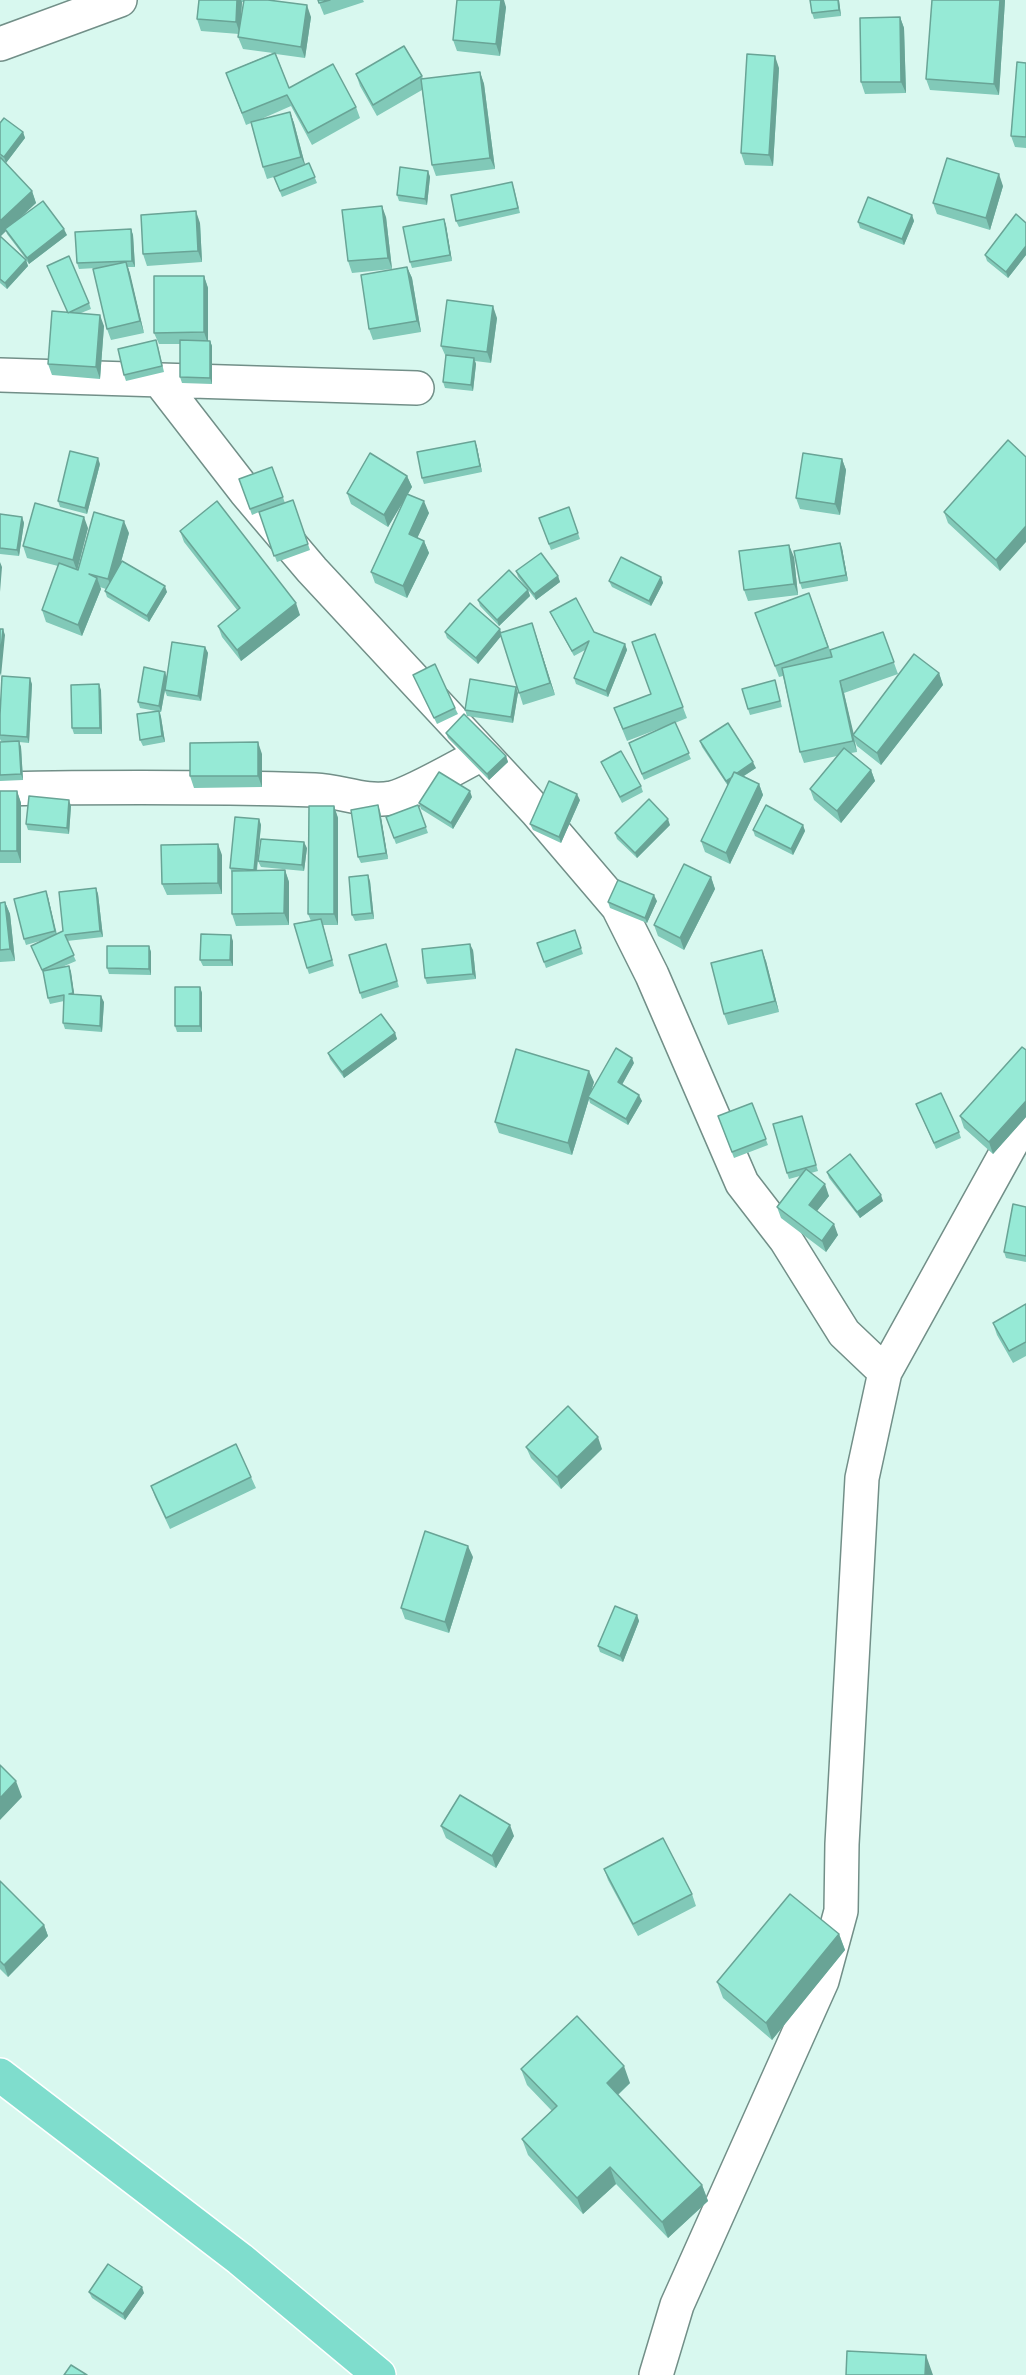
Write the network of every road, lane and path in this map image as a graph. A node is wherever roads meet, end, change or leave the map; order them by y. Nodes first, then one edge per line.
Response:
1 (120, 0) edge
2 (0, 44) edge
3 (0, 375) edge
4 (159, 380) junction
5 (417, 388) dead end
6 (482, 754) junction
7 (0, 789) edge
8 (1026, 1117) edge
9 (885, 1372) junction
10 (0, 2074) edge
11 (378, 2375) edge
12 (656, 2375) edge

1 - 2 street
3 - 4 street
4 - 5 street
4 - 6 street
6 - 7 street
6 - 9 street
8 - 9 street
9 - 12 street
10 - 11 main road

